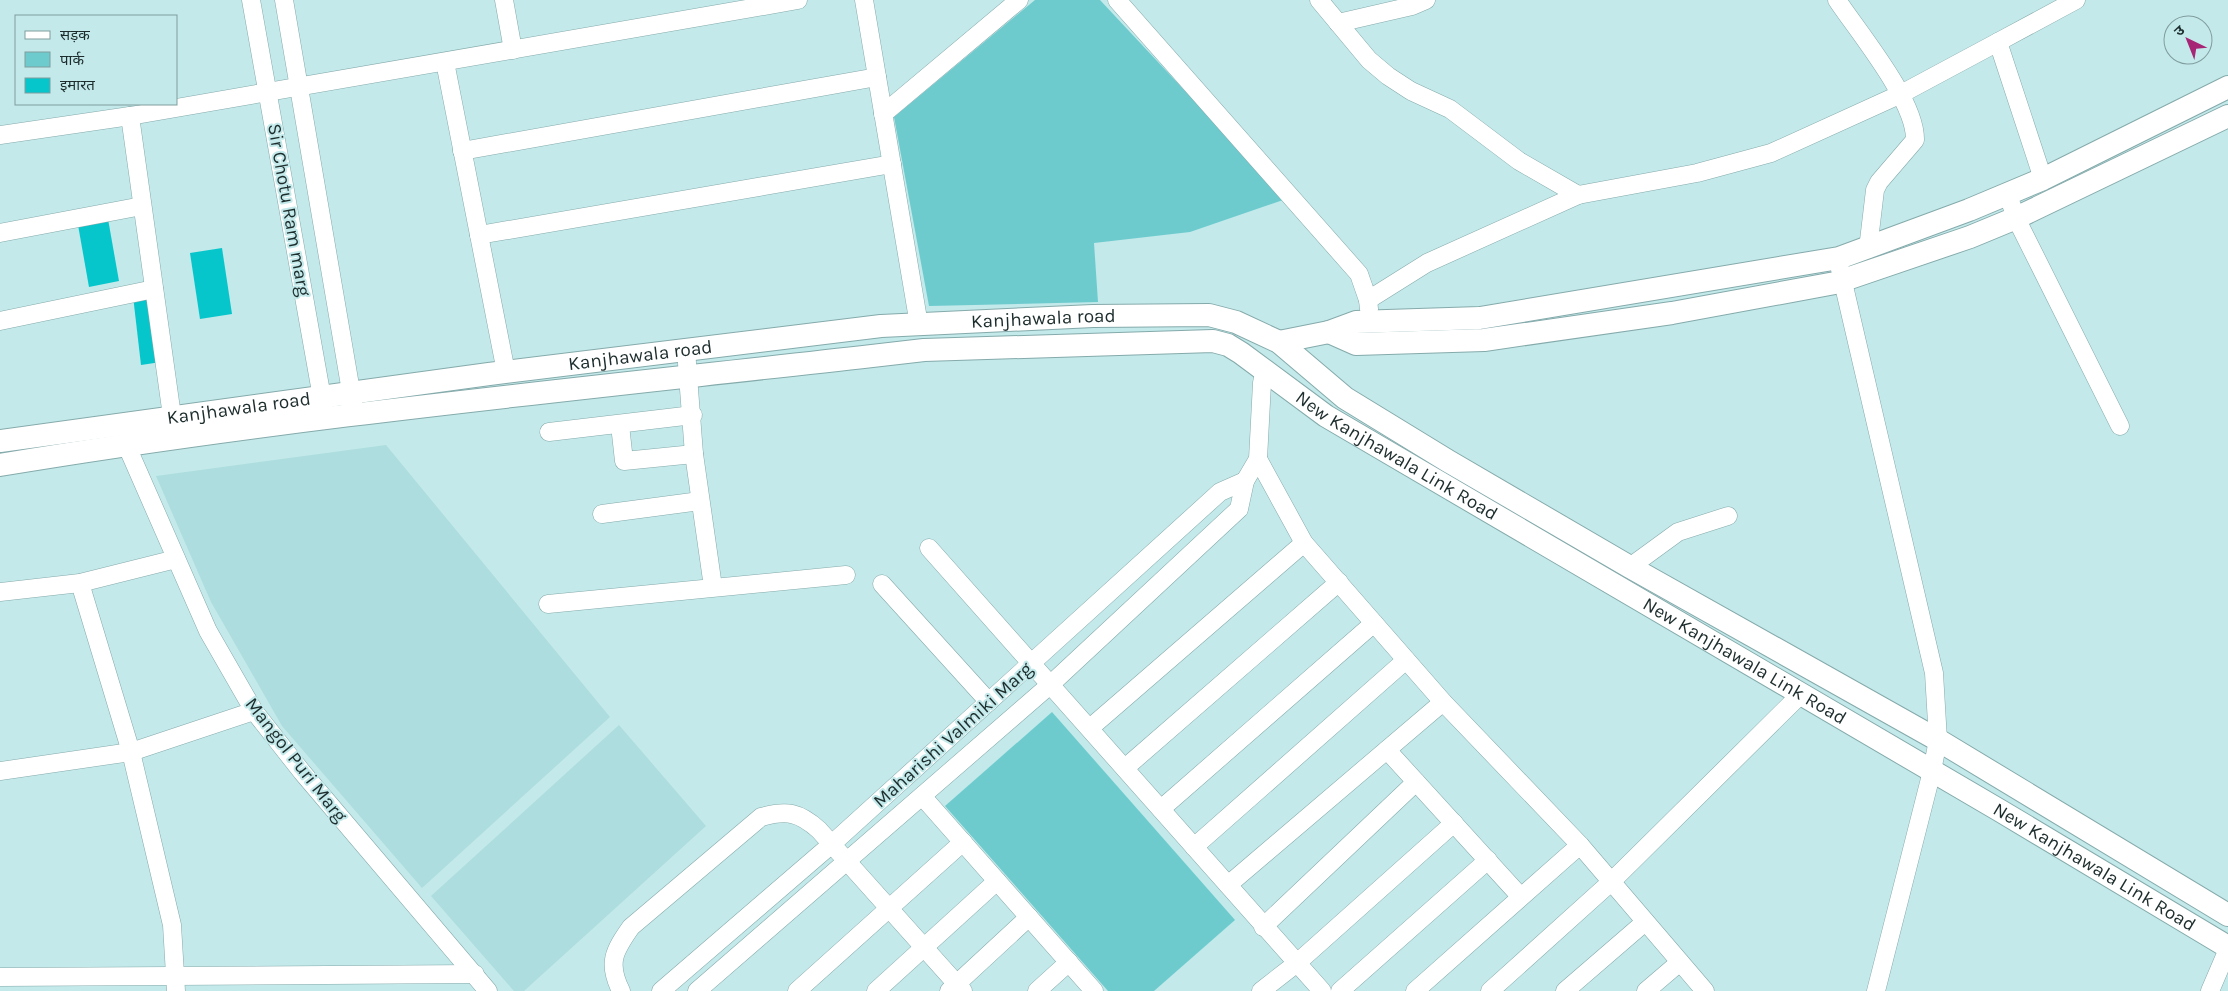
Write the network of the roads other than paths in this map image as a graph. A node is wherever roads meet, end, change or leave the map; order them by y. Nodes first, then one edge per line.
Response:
1 (251, 0) edge
2 (284, 0) edge
3 (504, 0) edge
4 (798, 0) edge
5 (864, 0) edge
6 (1019, 0) edge
7 (1117, 0) edge
8 (1319, 0) edge
9 (1426, 0) edge
10 (1837, 0) edge
11 (2076, 0) edge
12 (1338, 23) junction
13 (1998, 42) junction
14 (513, 50) junction
15 (444, 62) junction
16 (877, 77) junction
17 (299, 87) junction
18 (2228, 87) edge
19 (268, 92) junction
20 (1901, 94) junction
21 (883, 114) junction
22 (130, 116) junction
23 (2228, 116) edge
24 (0, 135) edge
25 (462, 150) junction
26 (892, 164) junction
27 (2043, 179) junction
28 (2008, 194) junction
29 (1578, 195) junction
30 (142, 206) junction
31 (1969, 210) junction
32 (2016, 218) junction
33 (0, 233) edge
34 (1978, 233) junction
35 (479, 235) junction
36 (1868, 249) junction
37 (1839, 258) junction
38 (1842, 281) junction
39 (154, 288) junction
40 (1368, 300) junction
41 (0, 322) edge
42 (919, 325) junction
43 (1370, 332) junction
44 (1280, 342) junction
45 (686, 350) junction
46 (1265, 370) junction
47 (506, 372) junction
48 (690, 377) junction
49 (353, 393) junction
50 (323, 397) junction
51 (692, 415) junction
52 (172, 416) junction
53 (354, 416) junction
54 (325, 419) junction
55 (620, 425) junction
56 (2120, 426) dead end
57 (549, 432) dead end
58 (0, 441) edge
59 (126, 444) junction
60 (694, 454) junction
61 (1258, 459) junction
62 (0, 465) edge
63 (1245, 481) junction
64 (700, 501) junction
65 (602, 514) dead end
66 (1728, 516) dead end
67 (1304, 543) junction
68 (929, 548) dead end
69 (176, 559) junction
70 (1630, 567) junction
71 (846, 575) dead end
72 (1339, 582) junction
73 (80, 584) junction
74 (882, 584) dead end
75 (713, 587) junction
76 (0, 592) edge
77 (548, 604) dead end
78 (1374, 623) junction
79 (1406, 660) junction
80 (1033, 663) junction
81 (1051, 684) junction
82 (1801, 694) junction
83 (990, 702) junction
84 (1443, 702) junction
85 (254, 710) junction
86 (1090, 728) junction
87 (953, 735) junction
88 (1938, 740) junction
89 (1387, 750) junction
90 (131, 752) junction
91 (971, 754) junction
92 (1125, 768) junction
93 (1932, 770) junction
94 (0, 771) edge
95 (1416, 782) junction
96 (922, 796) junction
97 (1161, 809) junction
98 (1454, 823) junction
99 (963, 842) junction
100 (833, 843) junction
101 (1580, 845) junction
102 (1194, 847) junction
103 (1488, 860) junction
104 (849, 862) junction
105 (997, 881) junction
106 (1611, 882) junction
107 (1228, 885) junction
108 (1520, 896) junction
109 (891, 909) junction
110 (2228, 915) edge
111 (1029, 917) junction
112 (1645, 922) junction
113 (1263, 927) junction
114 (925, 948) junction
115 (2228, 948) edge
116 (1069, 962) junction
117 (1680, 962) junction
118 (1297, 963) junction
119 (475, 974) junction
120 (0, 977) edge
121 (175, 984) edge
122 (956, 989) edge
123 (488, 991) edge
124 (621, 991) edge
125 (661, 991) edge
126 (698, 991) edge
127 (797, 991) edge
128 (876, 991) edge
129 (1037, 991) edge
130 (1094, 991) edge
131 (1261, 991) edge
132 (1322, 991) edge
133 (1340, 991) edge
134 (1415, 991) edge
135 (1490, 991) edge
136 (1565, 991) edge
137 (1646, 991) edge
138 (1705, 991) edge
139 (1876, 991) edge
140 (2210, 991) edge

1 - 19 street, Sir Chotu Ram marg
2 - 17 street, Sir Chotu Ram marg
3 - 14 street
4 - 14 street
5 - 16 street
6 - 21 street
7 - 40 street
8 - 12 street
9 - 12 street
10 - 20 street
11 - 13 street
12 - 29 street
13 - 20 street
13 - 27 street
14 - 15 street
15 - 17 street
15 - 25 street
16 - 21 street
16 - 25 street
17 - 19 street
17 - 49 street, Sir Chotu Ram marg
18 - 27 main road
19 - 22 street
19 - 50 street, Sir Chotu Ram marg
20 - 29 street
20 - 36 street
21 - 26 street
22 - 24 street
22 - 30 street
23 - 32 main road
25 - 35 street
26 - 35 street
26 - 42 street
27 - 28 main road
28 - 31 main road
28 - 32 street
29 - 40 street
30 - 33 street
30 - 39 street
31 - 34 main road
31 - 36 main road
32 - 34 main road
32 - 56 street
34 - 38 main road
35 - 47 street
36 - 37 main road
37 - 38 street
37 - 43 main road
38 - 43 main road
38 - 88 street
39 - 41 street
39 - 52 street
40 - 43 street
42 - 44 main road, Kanjhawala road
42 - 45 main road, Kanjhawala road
43 - 44 main road
44 - 46 main road
44 - 70 main road, New Kanjhawala Link Road
45 - 47 main road, Kanjhawala road
45 - 48 street
46 - 48 main road, Kanjhawala road
46 - 61 street, Maharishi Valmiki Marg
46 - 82 main road, New Kanjhawala Link Road
47 - 49 main road, Kanjhawala road
48 - 51 street
48 - 53 main road, Kanjhawala road
49 - 50 main road, Kanjhawala road
49 - 53 street, Sir Chotu Ram marg
50 - 52 main road, Kanjhawala road
50 - 54 street, Sir Chotu Ram marg
51 - 55 street
51 - 60 street
52 - 58 main road, Kanjhawala road
53 - 54 main road, Kanjhawala road
54 - 59 main road, Kanjhawala road
55 - 57 street
55 - 60 street
59 - 62 main road, Kanjhawala road
59 - 69 street, Mangol Puri Marg
60 - 64 street
61 - 63 street, Maharishi Valmiki Marg
61 - 67 street
63 - 80 street, Maharishi Valmiki Marg
63 - 81 street, Maharishi Valmiki Marg
64 - 65 street
64 - 75 street
66 - 70 street
67 - 72 street
67 - 86 street
68 - 80 street
69 - 73 street
69 - 85 street, Mangol Puri Marg
70 - 88 main road, New Kanjhawala Link Road
71 - 75 street
72 - 78 street
72 - 92 street
73 - 76 street
73 - 90 street
74 - 83 street
75 - 77 street
78 - 79 street
78 - 97 street
79 - 84 street
79 - 102 street
80 - 81 street
80 - 83 street, Maharishi Valmiki Marg
81 - 86 street
81 - 91 street, Maharishi Valmiki Marg
82 - 93 main road, New Kanjhawala Link Road
82 - 106 street
83 - 87 street, Maharishi Valmiki Marg
84 - 89 street
84 - 101 street
85 - 90 street
85 - 119 street, Mangol Puri Marg
86 - 92 street
87 - 91 street
87 - 100 street, Maharishi Valmiki Marg
88 - 93 street
88 - 110 main road, New Kanjhawala Link Road
89 - 95 street
89 - 107 street
90 - 94 street
90 - 121 street
91 - 96 street, Maharishi Valmiki Marg
92 - 97 street
93 - 115 main road, New Kanjhawala Link Road
93 - 139 street
95 - 98 street
95 - 113 street
96 - 99 street
96 - 104 street, Maharishi Valmiki Marg
97 - 102 street
98 - 103 street
98 - 118 street
99 - 105 street
99 - 109 street
100 - 104 street
100 - 124 street
100 - 125 street, Maharishi Valmiki Marg
101 - 106 street
101 - 108 street
102 - 107 street
103 - 108 street
103 - 133 street
104 - 109 street
104 - 126 street, Maharishi Valmiki Marg
105 - 111 street
105 - 114 street
106 - 112 street
106 - 135 street
107 - 113 street
108 - 134 street
109 - 114 street
109 - 127 street
111 - 116 street
111 - 122 street
112 - 117 street
112 - 136 street
113 - 118 street
114 - 122 street
114 - 128 street
115 - 140 street
116 - 129 street
116 - 130 street
117 - 137 street
117 - 138 street
118 - 131 street
118 - 132 street
119 - 121 street
119 - 123 street, Mangol Puri Marg
120 - 121 street

